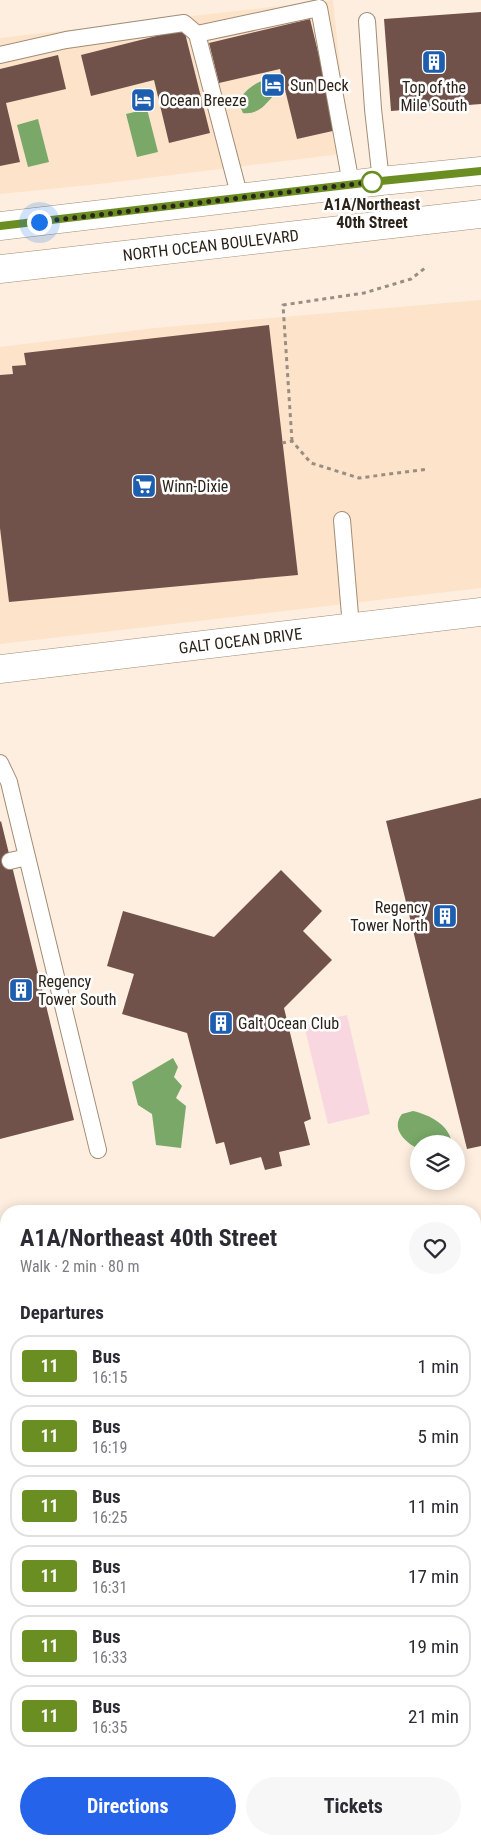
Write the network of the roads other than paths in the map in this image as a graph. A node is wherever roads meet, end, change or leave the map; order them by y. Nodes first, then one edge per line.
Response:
1 (367, 21) dead end
2 (197, 34) junction
3 (0, 55) edge
4 (481, 171) edge
5 (381, 181) junction
6 (351, 184) junction
7 (240, 198) junction
8 (481, 214) edge
9 (0, 226) edge
10 (0, 269) edge
11 (342, 520) dead end
12 (481, 612) edge
13 (351, 627) junction
14 (0, 669) edge
15 (0, 763) edge
16 (7, 805) edge
17 (27, 857) junction
18 (10, 861) dead end
19 (98, 1150) dead end

1 - 5 lane
2 - 3 lane
2 - 6 lane
2 - 7 lane
4 - 5 main road
5 - 6 main road
6 - 7 main road
7 - 9 main road
8 - 10 main road, NORTH OCEAN BOULEVARD
11 - 13 lane
12 - 13 main road, GALT OCEAN DRIVE
13 - 14 main road, GALT OCEAN DRIVE
15 - 16 lane
16 - 17 lane
17 - 18 lane
17 - 19 lane

